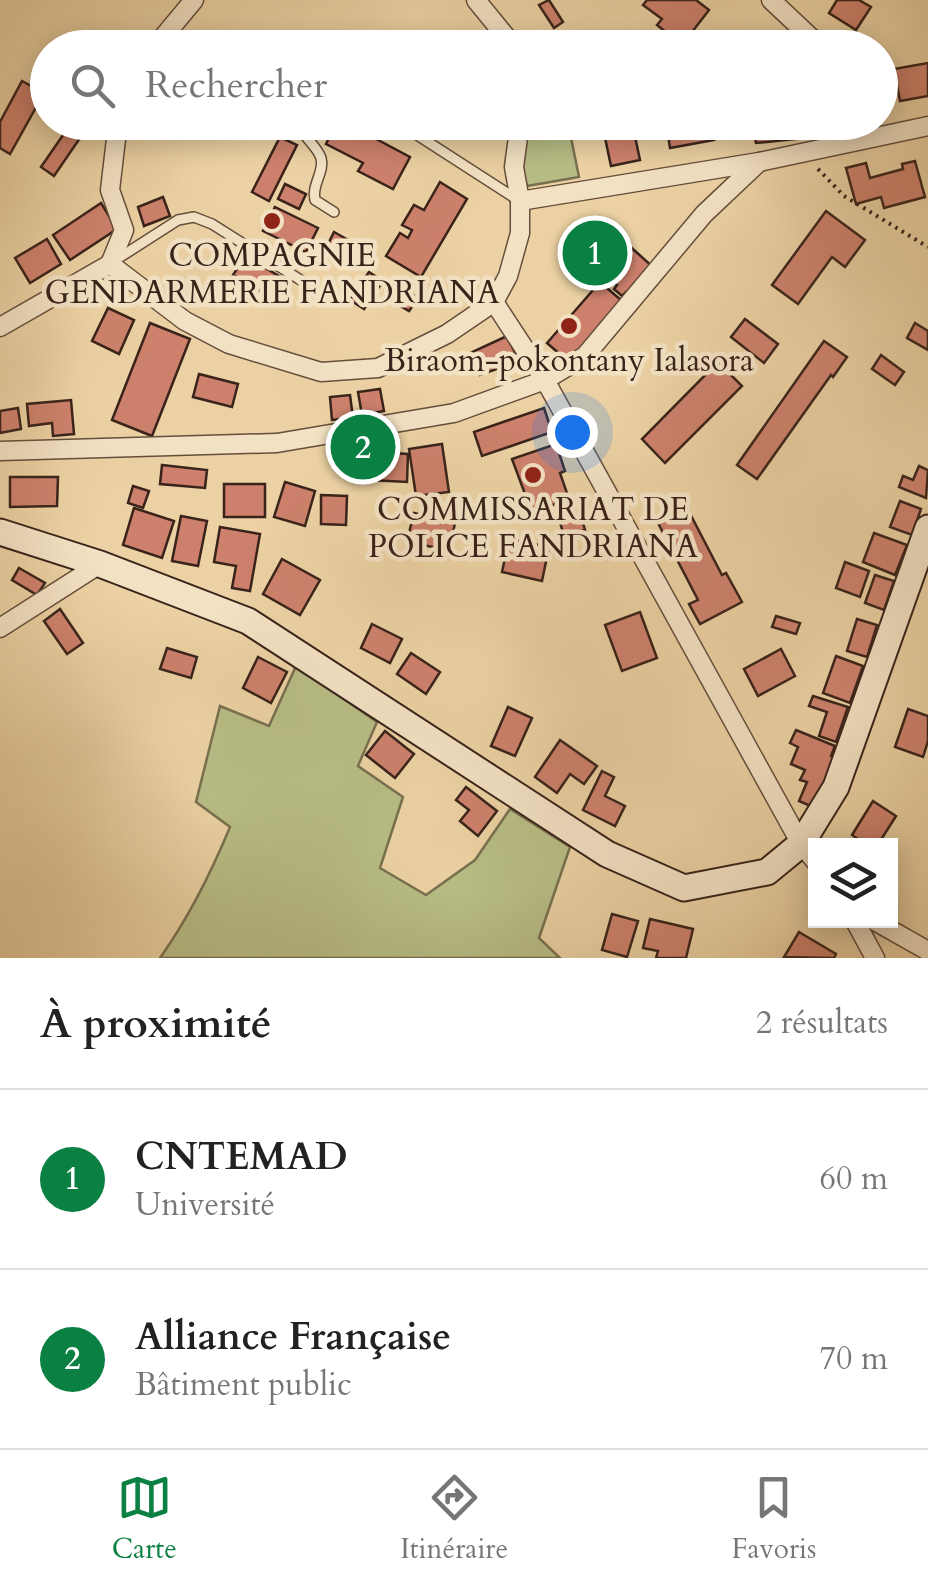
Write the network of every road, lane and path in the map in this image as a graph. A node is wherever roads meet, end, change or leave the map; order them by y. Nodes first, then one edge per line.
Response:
1 (194, 0) edge
2 (476, 0) edge
3 (771, 0) edge
4 (169, 30) edge
5 (501, 30) edge
6 (803, 30) edge
7 (928, 126) edge
8 (898, 128) edge
9 (116, 140) edge
10 (307, 140) edge
11 (424, 140) edge
12 (518, 140) edge
13 (844, 140) edge
14 (802, 153) junction
15 (759, 162) junction
16 (520, 201) junction
17 (334, 212) dead end
18 (928, 247) edge
19 (110, 264) junction
20 (310, 286) dead end
21 (494, 302) junction
22 (0, 327) edge
23 (545, 380) junction
24 (0, 451) edge
25 (928, 528) edge
26 (0, 532) edge
27 (923, 556) edge
28 (100, 564) junction
29 (0, 628) edge
30 (814, 838) edge
31 (808, 853) edge
32 (859, 928) edge
33 (889, 928) edge
34 (928, 951) edge
35 (875, 958) edge

1 - 4 street
2 - 5 street
3 - 6 street
7 - 8 street
9 - 19 street
10 - 17 lane
11 - 16 lane
12 - 16 street
13 - 14 street
14 - 15 street
14 - 18 path
15 - 16 street
15 - 23 street
16 - 21 street
19 - 20 lane
19 - 21 street
19 - 22 street
21 - 23 street
23 - 24 street
23 - 31 street
25 - 27 main road
26 - 28 main road
27 - 30 main road
28 - 29 street
28 - 31 main road
32 - 35 street
33 - 34 street

